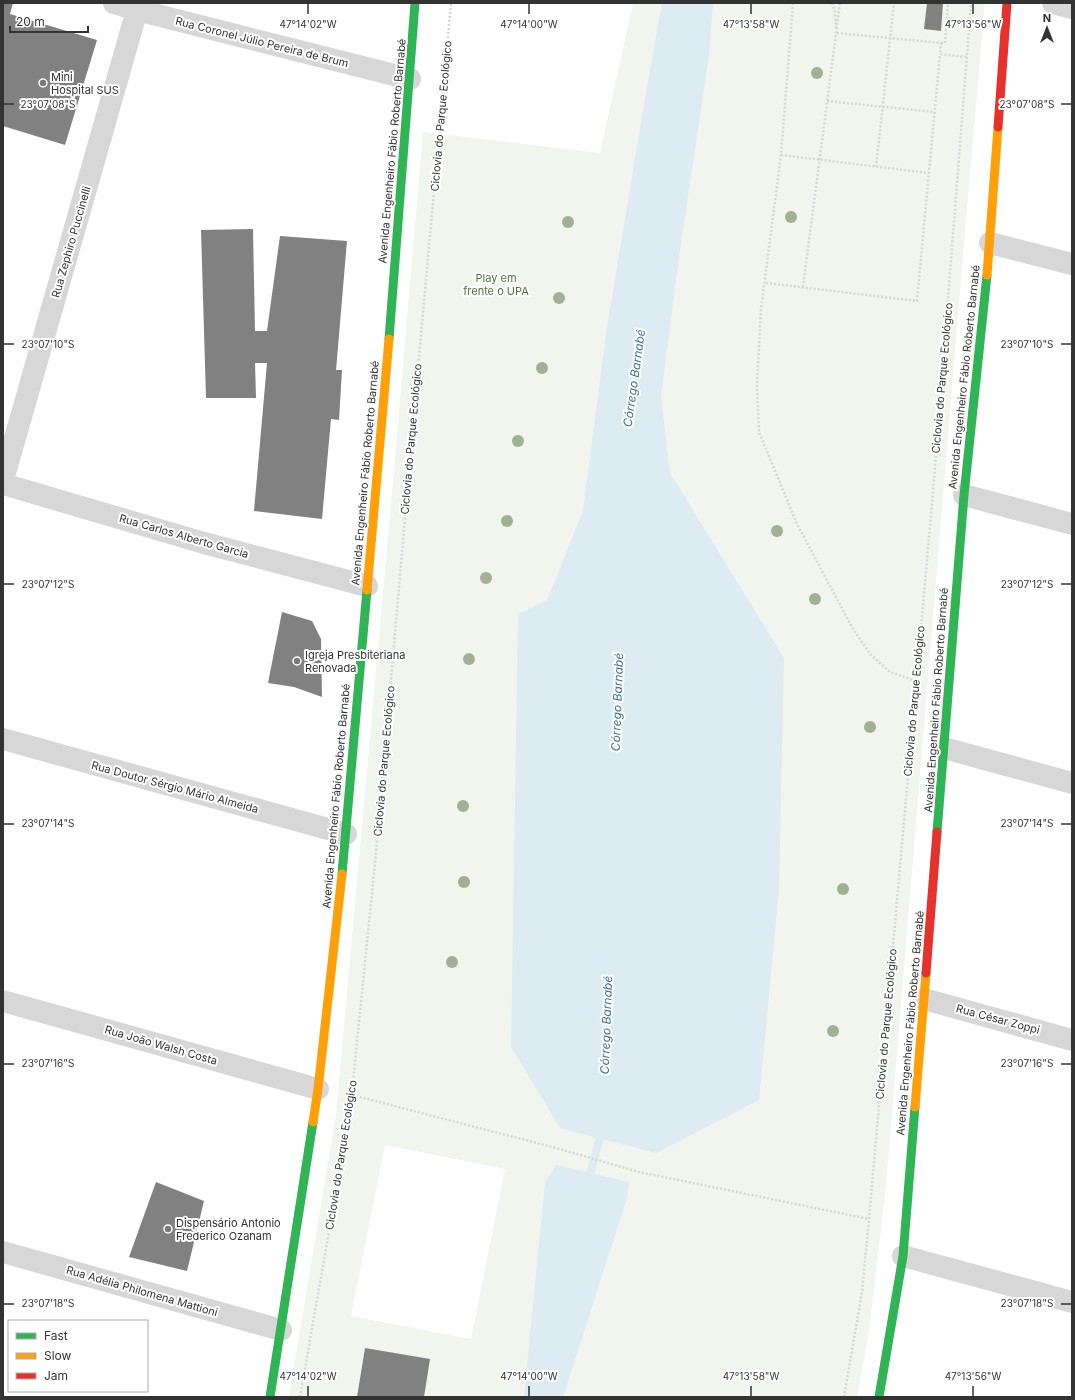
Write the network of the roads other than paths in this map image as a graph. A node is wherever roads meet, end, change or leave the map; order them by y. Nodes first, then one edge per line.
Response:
1 (114, 3) edge
2 (415, 3) edge
3 (1007, 3) edge
4 (1053, 3) edge
5 (138, 6) edge
6 (1072, 8) edge
7 (410, 79) junction
8 (990, 243) junction
9 (1072, 264) edge
10 (3, 480) edge
11 (3, 484) edge
12 (964, 495) junction
13 (1072, 524) edge
14 (367, 586) junction
15 (3, 739) edge
16 (944, 748) junction
17 (1072, 783) edge
18 (346, 834) junction
19 (924, 999) junction
20 (3, 1001) edge
21 (1072, 1040) edge
22 (318, 1089) junction
23 (3, 1252) edge
24 (903, 1256) junction
25 (1072, 1302) edge
26 (281, 1330) junction
27 (270, 1397) edge
28 (879, 1397) edge

1 - 5 street, Rua Coronel Júlio Pereira de Brum
2 - 7 main road, Avenida Engenheiro Fábio Roberto Barnabé
3 - 8 main road, Avenida Engenheiro Fábio Roberto Barnabé
4 - 6 street
5 - 7 street, Rua Coronel Júlio Pereira de Brum
5 - 10 street, Rua Zephiro Puccinelli
7 - 14 main road, Avenida Engenheiro Fábio Roberto Barnabé
8 - 9 street
8 - 12 main road, Avenida Engenheiro Fábio Roberto Barnabé
11 - 14 street, Rua Carlos Alberto Garcia
12 - 13 street
12 - 16 main road, Avenida Engenheiro Fábio Roberto Barnabé
14 - 18 main road, Avenida Engenheiro Fábio Roberto Barnabé
15 - 18 street, Rua Doutor Sérgio Mário Almeida
16 - 17 street
16 - 19 main road, Avenida Engenheiro Fábio Roberto Barnabé
18 - 22 main road, Avenida Engenheiro Fábio Roberto Barnabé
19 - 21 street, Rua César Zoppi
19 - 24 main road, Avenida Engenheiro Fábio Roberto Barnabé
20 - 22 street, Rua João Walsh Costa
22 - 26 main road, Avenida Engenheiro Fábio Roberto Barnabé
23 - 26 street, Rua Adélia Philomena Mattioni
24 - 25 street
24 - 28 main road, Avenida Engenheiro Fábio Roberto Barnabé
26 - 27 main road, Avenida Engenheiro Fábio Roberto Barnabé

